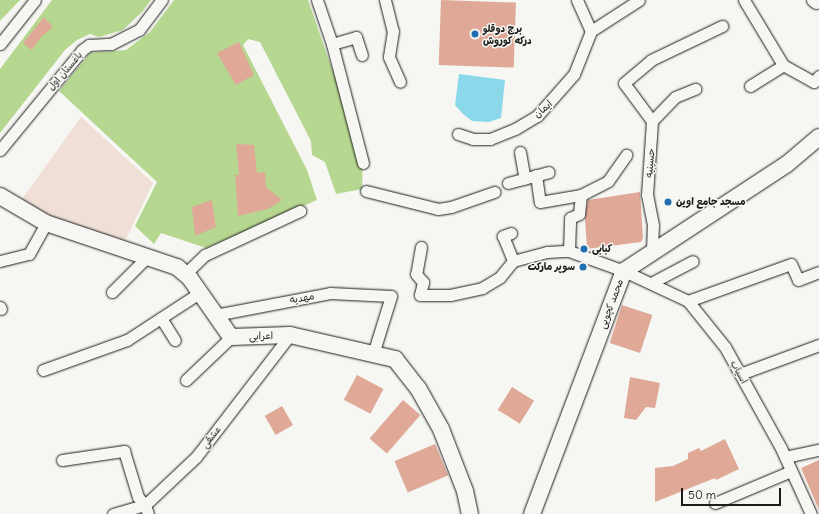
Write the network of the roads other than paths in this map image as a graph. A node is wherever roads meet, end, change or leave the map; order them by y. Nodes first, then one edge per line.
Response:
1 (35, 0) edge
2 (162, 0) edge
3 (317, 0) edge
4 (385, 0) edge
5 (577, 0) edge
6 (639, 0) edge
7 (744, 0) edge
8 (722, 26) dead end
9 (591, 31) junction
10 (0, 44) edge
11 (332, 44) junction
12 (362, 55) dead end
13 (783, 65) junction
14 (817, 79) edge
15 (400, 82) dead end
16 (750, 86) dead end
17 (695, 89) dead end
18 (652, 121) junction
19 (458, 134) dead end
20 (819, 137) edge
21 (0, 150) edge
22 (520, 152) dead end
23 (626, 155) dead end
24 (363, 163) dead end
25 (549, 172) dead end
26 (536, 175) junction
27 (525, 179) junction
28 (508, 183) dead end
29 (366, 191) dead end
30 (494, 192) dead end
31 (581, 195) junction
32 (0, 196) edge
33 (300, 211) dead end
34 (46, 223) junction
35 (511, 233) dead end
36 (421, 247) dead end
37 (569, 250) junction
38 (652, 251) junction
39 (147, 257) junction
40 (0, 260) edge
41 (513, 261) junction
42 (692, 261) dead end
43 (624, 271) junction
44 (819, 272) edge
45 (185, 274) junction
46 (651, 283) junction
47 (112, 292) dead end
48 (199, 293) junction
49 (688, 301) junction
50 (215, 315) junction
51 (161, 318) junction
52 (290, 335) junction
53 (231, 337) junction
54 (175, 340) dead end
55 (819, 345) edge
56 (372, 354) junction
57 (43, 370) dead end
58 (740, 374) junction
59 (186, 380) dead end
60 (819, 450) edge
61 (785, 457) junction
62 (62, 460) dead end
63 (791, 471) junction
64 (715, 503) dead end
65 (146, 509) edge
66 (120, 513) edge
67 (470, 514) edge
68 (532, 514) edge
69 (811, 514) edge

1 - 10 street
2 - 21 street, باغستان اول
3 - 11 street
4 - 15 street
5 - 9 street
6 - 9 street
7 - 13 street
8 - 18 street
9 - 19 street, ایمان
11 - 12 street
11 - 24 street
13 - 14 street
13 - 16 street
17 - 18 street
18 - 38 street, حسینیه
20 - 38 street, محمد کچویی
22 - 27 street
23 - 31 street
25 - 26 street
26 - 27 street
26 - 31 street
27 - 28 street
29 - 30 street
31 - 37 street
32 - 34 street
33 - 45 street
34 - 39 street
34 - 40 street
35 - 41 street
36 - 41 street
37 - 41 street
37 - 43 street
38 - 43 street, محمد کچویی
39 - 45 street
39 - 47 street
42 - 46 street
43 - 46 street, اسیاب
43 - 68 street, محمد کچویی
44 - 49 street
45 - 48 street
46 - 49 street, اسیاب
48 - 50 street
48 - 51 street
49 - 58 street, اسیاب
50 - 53 street
50 - 56 street, مهدیه
51 - 54 street
51 - 57 street
52 - 53 street, اعرابی
52 - 56 street, اعرابی
52 - 65 street, عشقی
53 - 59 street
55 - 58 street
56 - 67 street, اعرابی
58 - 61 street, اسیاب
60 - 61 street
61 - 63 street, اسیاب
62 - 65 street
63 - 64 street
63 - 69 street, اسیاب
65 - 66 street, عشقی

